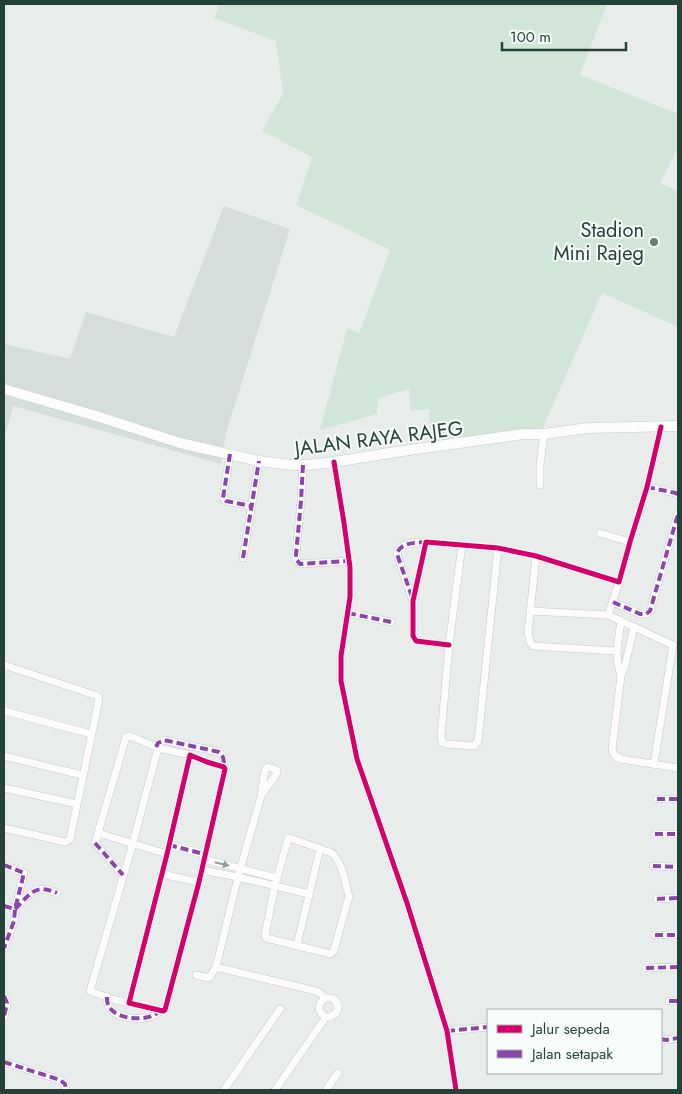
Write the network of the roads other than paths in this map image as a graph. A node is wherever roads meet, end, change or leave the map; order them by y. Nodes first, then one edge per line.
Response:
1 (4, 389) edge
2 (678, 426) edge
3 (661, 427) junction
4 (544, 434) junction
5 (230, 454) junction
6 (259, 461) junction
7 (334, 462) junction
8 (303, 465) junction
9 (540, 485) dead end
10 (647, 487) junction
11 (678, 495) edge
12 (251, 506) junction
13 (678, 514) edge
14 (600, 533) dead end
15 (426, 542) junction
16 (630, 542) junction
17 (462, 545) junction
18 (498, 548) junction
19 (536, 556) junction
20 (243, 558) dead end
21 (349, 561) junction
22 (619, 582) junction
23 (413, 601) junction
24 (613, 602) junction
25 (531, 611) junction
26 (348, 613) junction
27 (608, 615) junction
28 (620, 621) junction
29 (391, 622) dead end
30 (634, 627) junction
31 (448, 645) junction
32 (616, 651) junction
33 (4, 664) edge
34 (621, 676) junction
35 (4, 711) edge
36 (91, 734) junction
37 (157, 747) junction
38 (190, 755) junction
39 (4, 756) edge
40 (654, 764) junction
41 (224, 767) junction
42 (678, 768) edge
43 (82, 775) junction
44 (4, 788) edge
45 (261, 796) dead end
46 (657, 799) dead end
47 (678, 799) edge
48 (77, 804) junction
49 (4, 828) edge
50 (98, 833) junction
51 (655, 834) dead end
52 (678, 834) edge
53 (132, 843) junction
54 (169, 846) junction
55 (320, 849) junction
56 (167, 854) junction
57 (204, 857) junction
58 (4, 865) edge
59 (653, 866) dead end
60 (678, 866) edge
61 (240, 868) junction
62 (201, 870) junction
63 (162, 874) junction
64 (123, 875) junction
65 (238, 877) junction
66 (199, 882) junction
67 (276, 882) junction
68 (57, 893) dead end
69 (309, 894) junction
70 (657, 898) dead end
71 (678, 898) edge
72 (4, 906) edge
73 (15, 909) junction
74 (655, 935) dead end
75 (678, 935) edge
76 (297, 945) junction
77 (4, 948) edge
78 (216, 967) junction
79 (678, 967) edge
80 (646, 968) dead end
81 (196, 975) dead end
82 (4, 996) edge
83 (108, 997) junction
84 (324, 998) junction
85 (669, 1001) dead end
86 (678, 1001) edge
87 (129, 1003) junction
88 (280, 1009) dead end
89 (160, 1010) junction
90 (4, 1017) edge
91 (326, 1017) junction
92 (487, 1027) edge
93 (447, 1031) junction
94 (678, 1038) edge
95 (662, 1039) edge
96 (4, 1062) edge
97 (338, 1073) dead end
98 (66, 1090) edge
99 (224, 1090) edge
100 (275, 1090) edge
101 (326, 1090) edge
102 (456, 1090) edge

1 - 5 main road, JALAN RAYA RAJEG
2 - 3 main road, JALAN RAYA RAJEG
3 - 4 main road, JALAN RAYA RAJEG
3 - 10 street
4 - 7 main road, JALAN RAYA RAJEG
4 - 9 street
5 - 6 main road, JALAN RAYA RAJEG
5 - 12 street
6 - 8 main road, JALAN RAYA RAJEG
6 - 12 street
7 - 8 main road, JALAN RAYA RAJEG
7 - 21 street
8 - 21 street
10 - 11 street
10 - 16 street
12 - 20 street
13 - 24 street
14 - 16 street
15 - 17 street
15 - 23 street
15 - 23 street
16 - 22 street
17 - 18 street
17 - 31 street
18 - 19 street
18 - 31 street
19 - 22 street
19 - 25 street
21 - 26 street
22 - 24 street
23 - 31 street
24 - 27 street
25 - 27 street
25 - 32 street
26 - 29 street
26 - 93 street
27 - 28 street
28 - 30 street
28 - 32 street
30 - 34 street
30 - 40 street
32 - 34 street
33 - 36 street
34 - 40 street
35 - 36 street
36 - 43 street
37 - 38 street
37 - 41 street
37 - 50 street
37 - 53 street
38 - 41 street
38 - 54 street
39 - 43 street
40 - 42 street
41 - 57 street
43 - 48 street
44 - 48 street
45 - 61 street
46 - 47 street
48 - 49 street
50 - 53 street
50 - 64 street
51 - 52 street
53 - 56 street
53 - 64 street
54 - 56 street
54 - 57 street
55 - 67 street
55 - 69 street
55 - 76 street
56 - 63 street
57 -> 61 street
57 - 62 street
58 - 73 street
59 - 60 street
61 - 65 street
61 - 67 street
62 - 65 street
62 - 66 street
63 - 66 street
63 - 87 street
64 - 83 street
65 - 67 street
65 - 78 street
66 - 89 street
67 - 69 street
67 - 76 street
68 - 73 street
69 - 76 street
70 - 71 street
72 - 73 street
73 - 77 street
74 - 75 street
78 - 81 street
78 - 84 street
79 - 80 street
82 - 90 street
83 - 87 street
83 - 89 street
84 - 91 street
84 - 91 street
85 - 86 street
87 - 89 street
88 - 99 street
91 - 100 street
92 - 93 street
93 - 102 street
94 - 95 street
96 - 98 street
97 - 101 street

